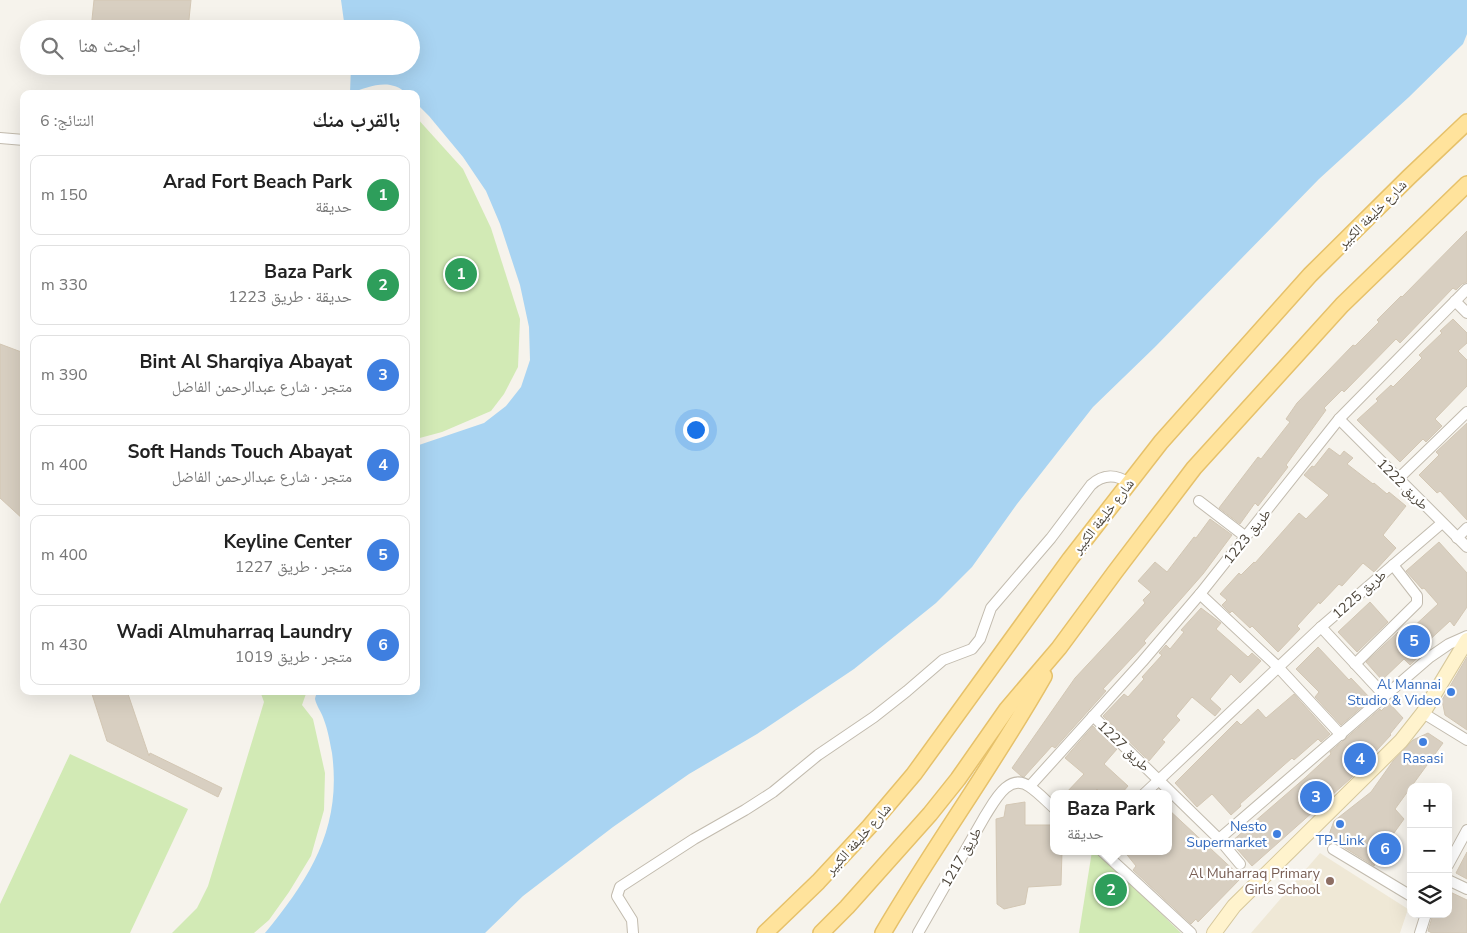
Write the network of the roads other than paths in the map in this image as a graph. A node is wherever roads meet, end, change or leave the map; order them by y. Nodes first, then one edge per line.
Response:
1 (1467, 122) edge
2 (0, 138) edge
3 (20, 140) edge
4 (1467, 184) edge
5 (1467, 289) edge
6 (1455, 301) junction
7 (1467, 313) edge
8 (1467, 412) edge
9 (1339, 419) junction
10 (1398, 479) junction
11 (1129, 483) junction
12 (1199, 501) dead end
13 (1442, 523) junction
14 (1467, 528) edge
15 (1246, 537) junction
16 (1457, 538) junction
17 (1467, 547) edge
18 (1393, 565) junction
19 (1200, 594) junction
20 (1321, 627) junction
21 (1467, 636) edge
22 (1467, 640) edge
23 (1059, 648) junction
24 (1355, 664) junction
25 (1278, 667) junction
26 (1384, 695) junction
27 (1423, 713) junction
28 (1094, 716) junction
29 (1341, 735) junction
30 (1467, 740) edge
31 (1158, 779) junction
32 (1030, 786) junction
33 (1148, 790) edge
34 (1169, 790) edge
35 (1172, 793) edge
36 (1050, 804) edge
37 (1467, 830) edge
38 (1219, 839) junction
39 (1333, 849) dead end
40 (1106, 855) edge
41 (1452, 858) edge
42 (1240, 864) dead end
43 (1452, 882) edge
44 (1467, 888) edge
45 (1407, 894) edge
46 (1425, 918) edge
47 (633, 933) edge
48 (765, 933) edge
49 (821, 933) edge
50 (883, 933) edge
51 (918, 933) edge
52 (1191, 933) edge
53 (1214, 933) edge
54 (1420, 933) edge

1 - 11 main road, شارع خليفة الكبير
2 - 3 street
4 - 23 main road
5 - 6 street, طريق 1223
6 - 7 street
6 - 9 street, طريق 1223
8 - 10 street
9 - 10 street, طريق 1222
9 - 15 street, طريق 1223
10 - 13 street, طريق 1222
11 - 47 street
11 - 48 main road, شارع خليفة الكبير
12 - 15 street
13 - 16 street, طريق 1222
13 - 18 street, طريق 1225
14 - 16 street
15 - 19 street, طريق 1223
16 - 17 street, طريق 1222
18 - 20 street, طريق 1225
18 - 24 street
19 - 25 street
19 - 28 street, طريق 1223
20 - 24 street
20 - 25 street, طريق 1225
21 - 26 street
22 - 27 street
23 - 49 main road
23 - 50 main road
24 - 26 street
25 - 29 street
25 - 31 street, طريق 1225
26 - 29 street
27 - 30 street
27 - 53 street
28 - 31 street, طريق 1227
28 - 32 street, طريق 1223
29 - 38 street
31 - 33 street, طريق 1225
31 - 34 street, طريق 1227
32 - 36 street
32 - 51 street, طريق 1217
35 - 38 street, طريق 1227
37 - 41 street
38 - 42 street, طريق 1227
39 - 45 street
40 - 52 street
43 - 44 street
46 - 54 street

